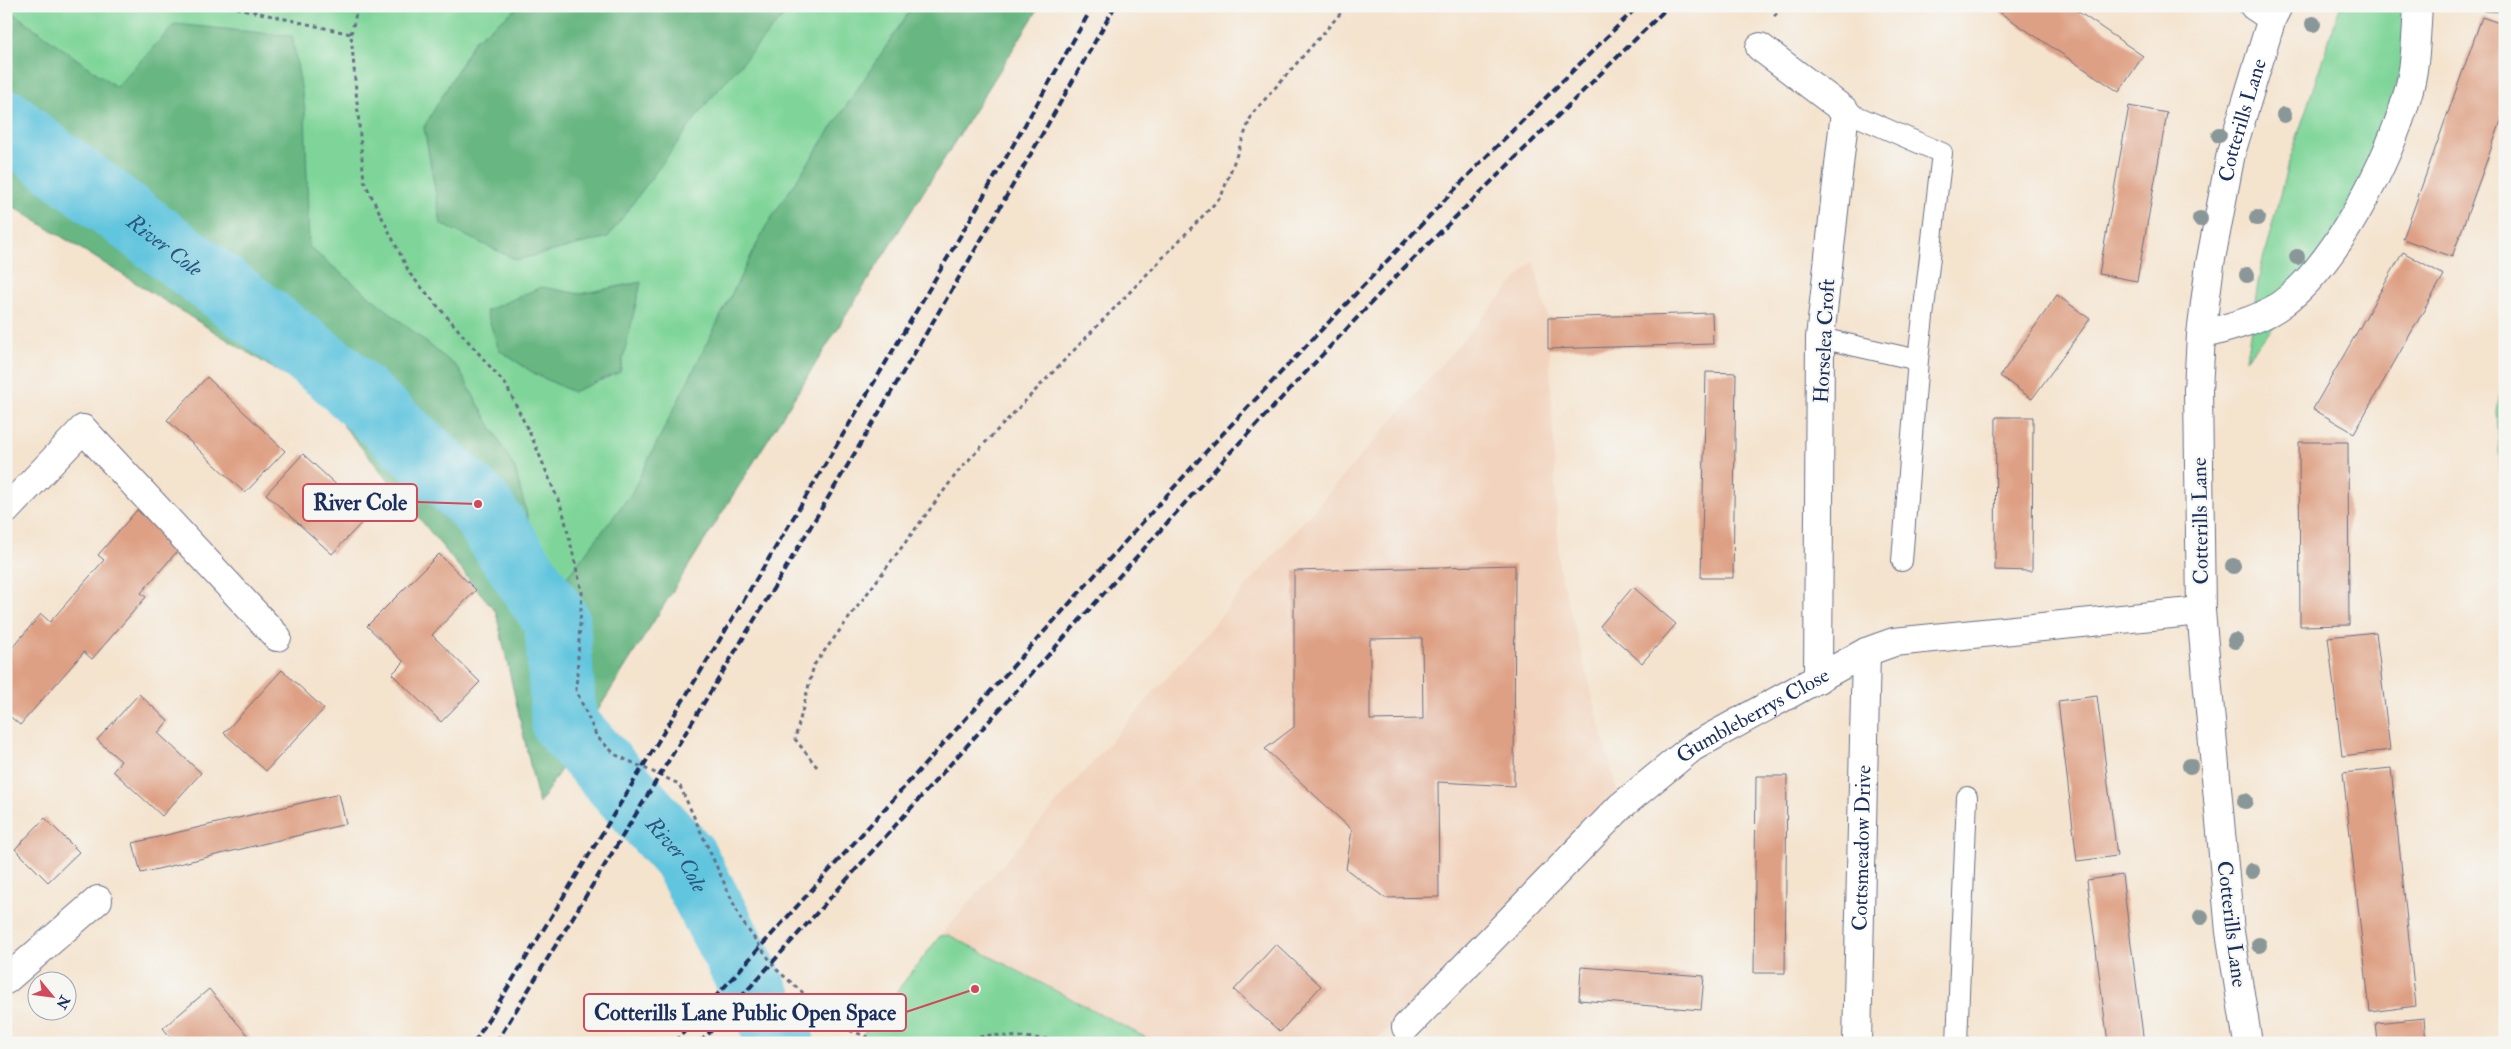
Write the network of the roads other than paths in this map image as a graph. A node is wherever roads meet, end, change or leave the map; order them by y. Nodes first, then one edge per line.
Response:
1 (2418, 6) edge
2 (2268, 10) edge
3 (1760, 47) dead end
4 (1845, 111) junction
5 (2201, 336) junction
6 (1820, 338) junction
7 (1918, 360) junction
8 (6, 510) edge
9 (1902, 561) dead end
10 (2201, 611) junction
11 (277, 637) dead end
12 (1866, 652) junction
13 (1818, 679) junction
14 (1967, 798) dead end
15 (98, 900) dead end
16 (6, 980) edge
17 (1406, 1027) dead end
18 (1857, 1043) edge
19 (1957, 1043) edge
20 (2248, 1043) edge

1 - 5 street
2 - 5 street, Cotterills Lane
3 - 4 street
4 - 6 street, Horselea Croft
4 - 7 lane
5 - 10 street, Cotterills Lane
6 - 7 lane
6 - 13 street, Horselea Croft
7 - 9 lane
8 - 11 street
10 - 12 street, Gumbleberrys Close
10 - 20 street, Cotterills Lane
12 - 13 street, Gumbleberrys Close
12 - 18 street, Cottsmeadow Drive
13 - 17 street, Gumbleberrys Close
14 - 19 lane
15 - 16 street

